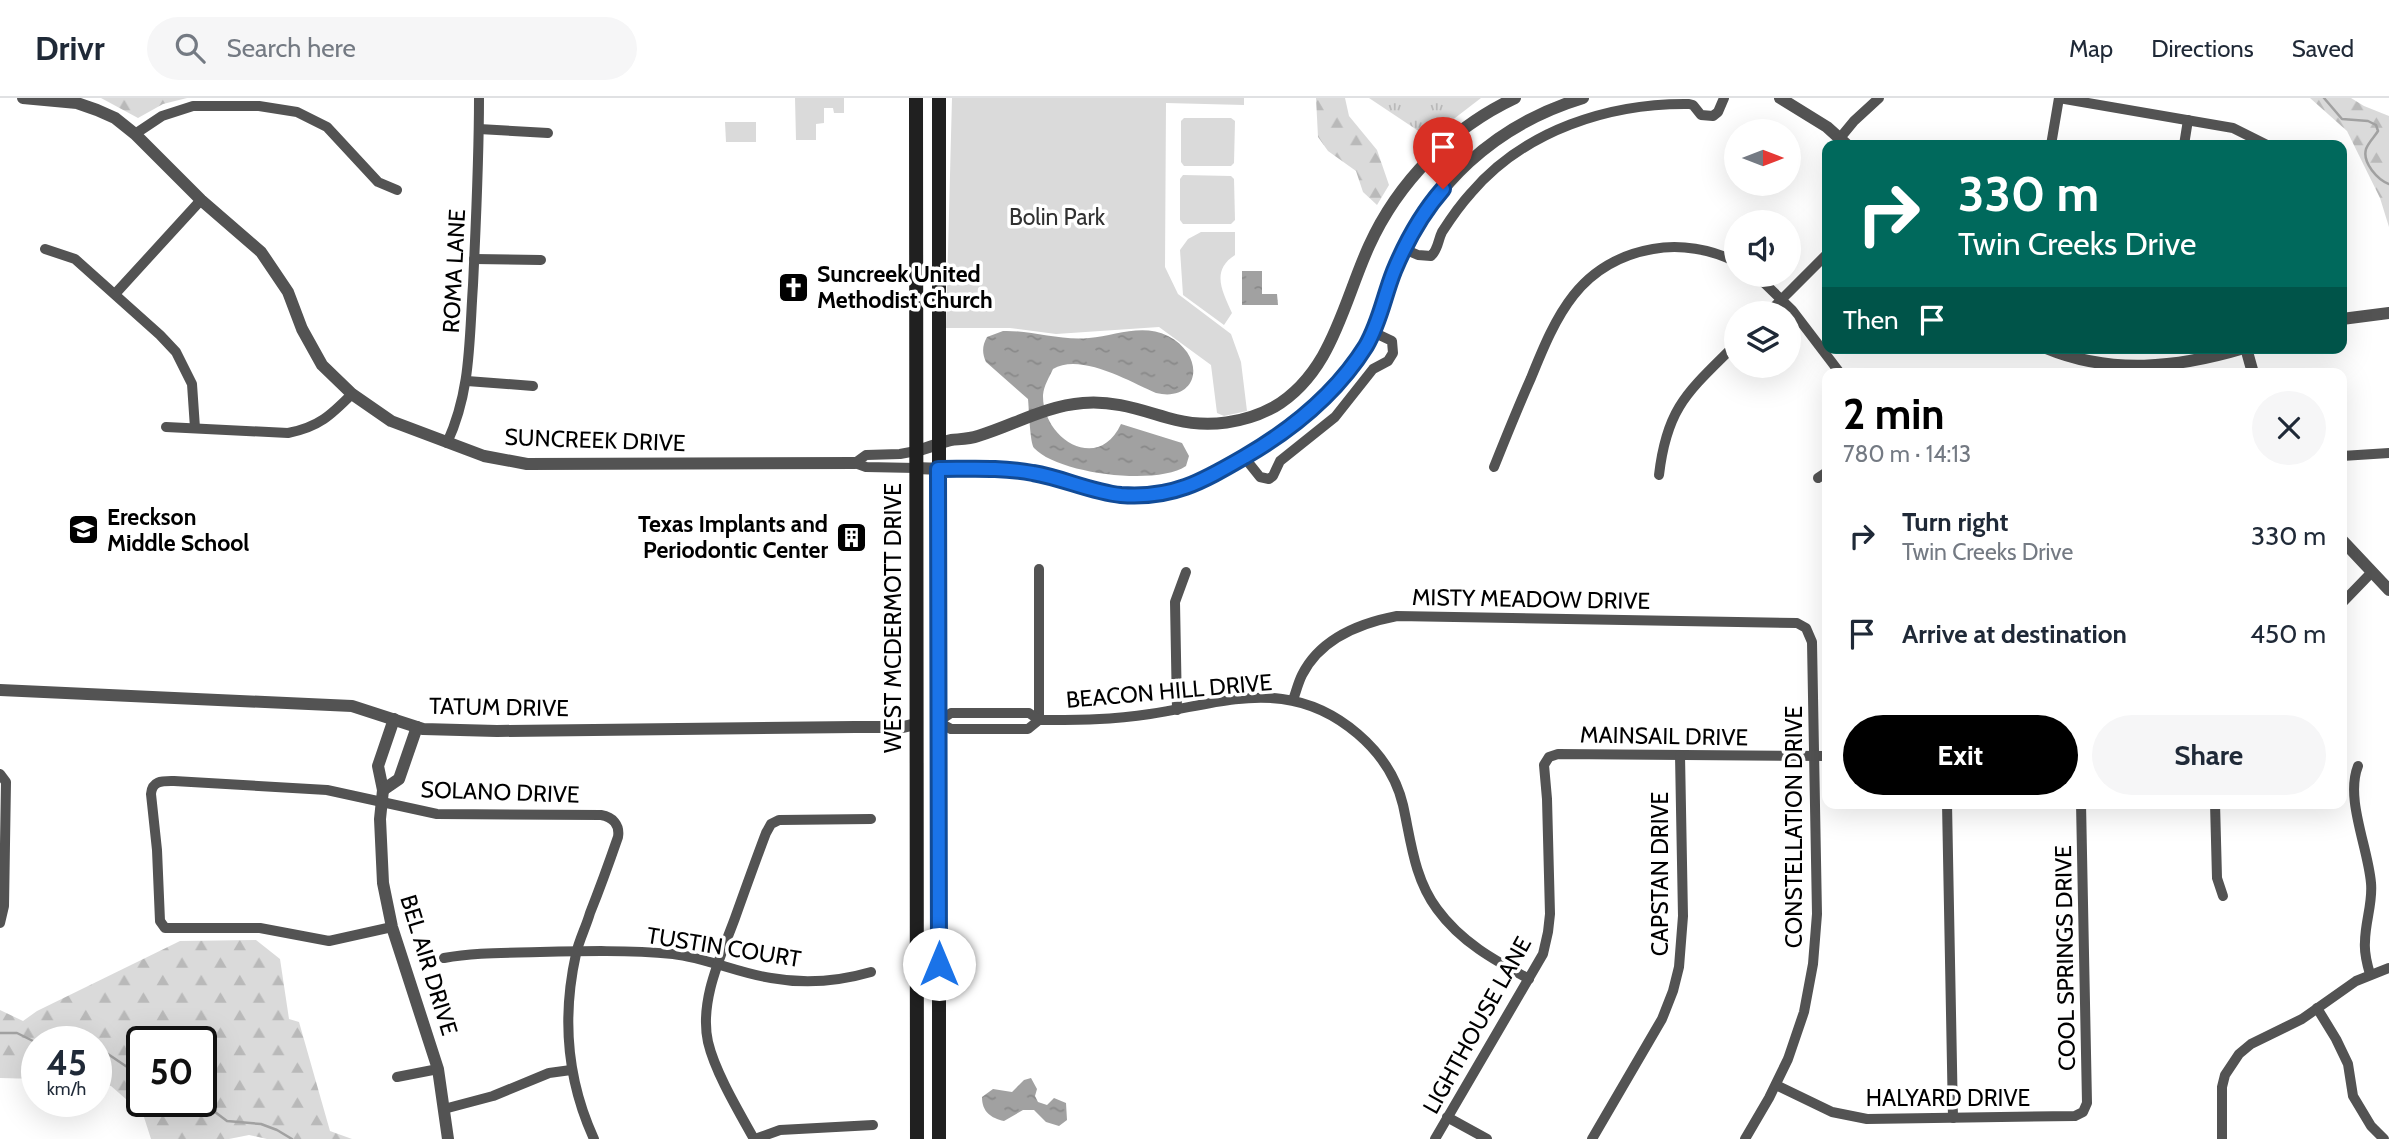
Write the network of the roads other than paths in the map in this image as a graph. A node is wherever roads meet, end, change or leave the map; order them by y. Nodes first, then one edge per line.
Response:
1 (23, 98) edge
2 (479, 98) edge
3 (916, 98) edge
4 (939, 98) edge
5 (1515, 98) edge
6 (1583, 98) edge
7 (1724, 98) edge
8 (1780, 98) edge
9 (1880, 98) edge
10 (2059, 98) edge
11 (256, 102) edge
12 (2188, 120) junction
13 (479, 129) junction
14 (548, 133) dead end
15 (135, 135) junction
16 (1841, 140) edge
17 (1845, 140) edge
18 (2052, 140) edge
19 (2185, 140) edge
20 (2256, 140) edge
21 (397, 190) dead end
22 (201, 200) junction
23 (45, 249) dead end
24 (1404, 249) junction
25 (1724, 258) edge
26 (474, 259) junction
27 (1822, 259) edge
28 (541, 260) dead end
29 (1769, 287) edge
30 (115, 294) junction
31 (1782, 299) junction
32 (2389, 313) edge
33 (2347, 318) edge
34 (1373, 332) junction
35 (1822, 349) edge
36 (2066, 354) edge
37 (2222, 354) edge
38 (1724, 356) edge
39 (467, 381) junction
40 (533, 386) dead end
41 (352, 394) junction
42 (166, 427) dead end
43 (195, 428) junction
44 (447, 443) junction
45 (938, 445) junction
46 (916, 451) junction
47 (2389, 453) edge
48 (2347, 456) edge
49 (1244, 457) junction
50 (855, 463) junction
51 (1494, 467) dead end
52 (916, 468) junction
53 (938, 469) junction
54 (1659, 475) dead end
55 (2347, 546) edge
56 (1039, 569) dead end
57 (1186, 572) dead end
58 (2371, 573) junction
59 (2389, 590) edge
60 (2347, 598) edge
61 (1806, 628) joint
62 (0, 690) edge
63 (1293, 701) junction
64 (1177, 710) junction
65 (394, 719) junction
66 (1039, 720) junction
67 (938, 722) junction
68 (916, 724) junction
69 (417, 727) junction
70 (1680, 755) junction
71 (1814, 757) junction
72 (1822, 757) edge
73 (1546, 761) joint
74 (2358, 766) dead end
75 (0, 774) edge
76 (383, 796) junction
77 (1947, 809) edge
78 (2081, 809) edge
79 (2215, 809) edge
80 (871, 819) dead end
81 (2223, 896) dead end
82 (0, 923) edge
83 (392, 926) junction
84 (576, 952) junction
85 (444, 958) dead end
86 (718, 963) junction
87 (2389, 968) edge
88 (871, 972) dead end
89 (2371, 974) junction
90 (1529, 979) junction
91 (2317, 1008) junction
92 (438, 1069) junction
93 (571, 1070) junction
94 (397, 1077) dead end
95 (1776, 1085) junction
96 (444, 1109) junction
97 (2083, 1112) joint
98 (1447, 1117) junction
99 (1954, 1118) junction
100 (873, 1125) dead end
101 (448, 1139) edge
102 (594, 1139) edge
103 (754, 1139) edge
104 (917, 1139) edge
105 (939, 1139) edge
106 (1435, 1139) edge
107 (1487, 1139) edge
108 (1592, 1139) edge
109 (1745, 1139) edge
110 (2222, 1139) edge
111 (2384, 1139) edge

1 - 15 street, SUNCREEK DRIVE
2 - 13 street, ROMA LANE
3 - 46 main road, WEST MCDERMOTT DRIVE
4 - 45 main road, WEST MCDERMOTT DRIVE
5 - 45 street
6 - 24 street
7 - 24 street
8 - 16 street
9 - 17 street
10 - 12 street
10 - 18 street
11 - 15 street
11 - 21 street
12 - 19 street
12 - 20 street
13 - 14 street
13 - 26 street, ROMA LANE
15 - 22 street, SUNCREEK DRIVE
22 - 30 street
22 - 41 street, SUNCREEK DRIVE
23 - 30 street
24 - 34 street
25 - 51 street
26 - 28 street
26 - 39 street, ROMA LANE
27 - 31 street
29 - 31 street
30 - 43 street
31 - 35 street
32 - 33 street
34 - 49 street
34 - 49 street
36 - 37 street
38 - 54 street
39 - 40 street
39 - 44 street, ROMA LANE
41 - 43 street
41 - 44 street, SUNCREEK DRIVE
42 - 43 street
44 - 50 street, SUNCREEK DRIVE
45 - 46 street
45 - 53 main road, WEST MCDERMOTT DRIVE
46 - 50 street, SUNCREEK DRIVE
46 - 52 main road, WEST MCDERMOTT DRIVE
47 - 48 street
49 - 53 street
50 - 52 street, SUNCREEK DRIVE
52 - 53 street
52 - 68 main road, WEST MCDERMOTT DRIVE
53 - 67 main road, WEST MCDERMOTT DRIVE
55 - 58 street
56 - 66 street
57 - 64 street
58 - 59 street
58 - 60 street
61 - 63 street, MISTY MEADOW DRIVE
61 - 71 street, CONSTELLATION DRIVE
62 - 65 street, TATUM DRIVE
63 - 64 street, BEACON HILL DRIVE
63 - 90 street, BEACON HILL DRIVE
64 - 66 street, BEACON HILL DRIVE
65 - 69 street, TATUM DRIVE
65 - 76 street, BEL AIR DRIVE
66 - 67 street, BEACON HILL DRIVE
66 - 67 street, BEACON HILL DRIVE
67 - 68 main road
67 - 105 main road, WEST MCDERMOTT DRIVE
68 - 69 street, TATUM DRIVE
68 - 104 main road, WEST MCDERMOTT DRIVE
69 - 76 street
70 - 71 street, MAINSAIL DRIVE
70 - 73 street, MAINSAIL DRIVE
70 - 108 street, CAPSTAN DRIVE
71 - 72 street, MAINSAIL DRIVE
71 - 95 street, CONSTELLATION DRIVE
73 - 90 street, LIGHTHOUSE LANE
74 - 89 street
75 - 82 street
76 - 83 street, BEL AIR DRIVE
76 - 83 street, SOLANO DRIVE
76 - 84 street, SOLANO DRIVE
77 - 99 street
78 - 97 street, COOL SPRINGS DRIVE
79 - 81 street
80 - 86 street
83 - 92 street, BEL AIR DRIVE
84 - 85 street, TUSTIN COURT
84 - 86 street, TUSTIN COURT
84 - 93 street
86 - 88 street, TUSTIN COURT
86 - 103 street
87 - 89 street
89 - 91 street
90 - 98 street, LIGHTHOUSE LANE
91 - 110 street
91 - 111 street
92 - 94 street, BEL AIR DRIVE
92 - 96 street, BEL AIR DRIVE
93 - 96 street
93 - 102 street
95 - 99 street, HALYARD DRIVE
95 - 109 street, CONSTELLATION DRIVE
96 - 101 street, BEL AIR DRIVE
97 - 99 street, HALYARD DRIVE
98 - 106 street, LIGHTHOUSE LANE
98 - 107 street
100 - 103 street

